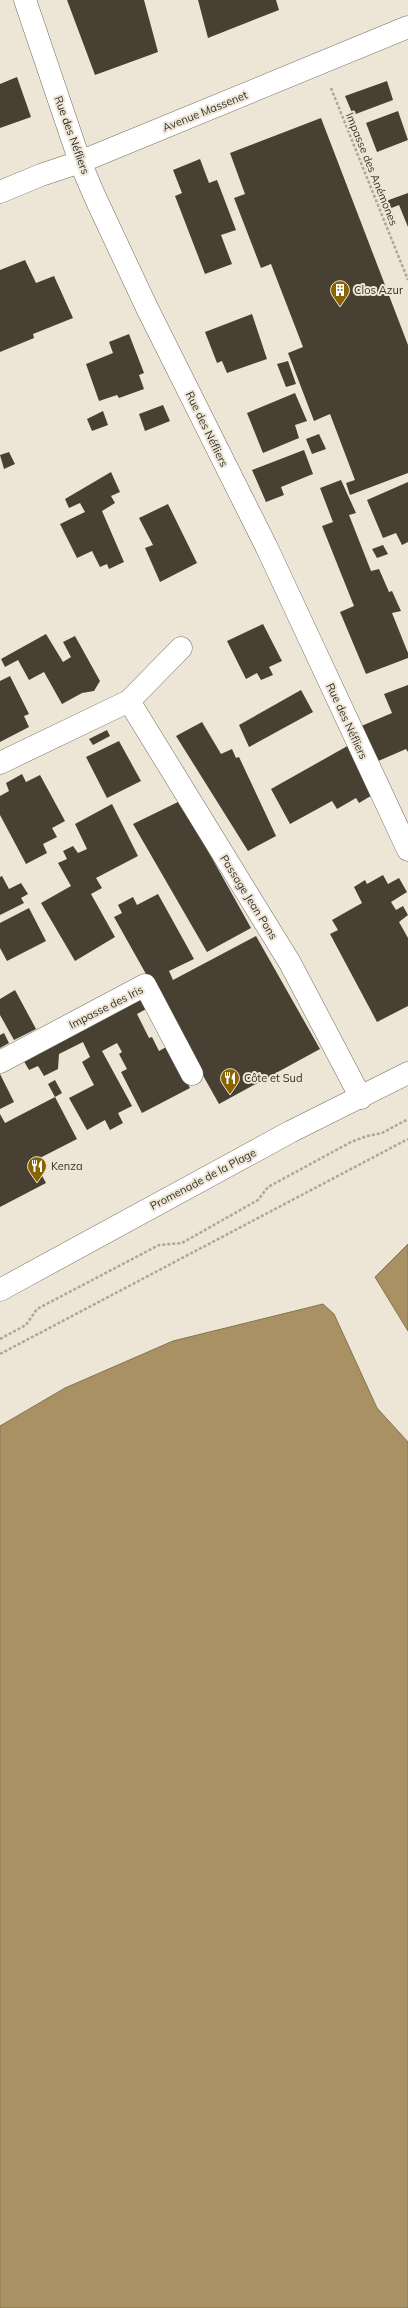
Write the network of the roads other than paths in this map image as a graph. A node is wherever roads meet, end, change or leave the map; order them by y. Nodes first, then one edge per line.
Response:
1 (25, 0) edge
2 (408, 27) edge
3 (80, 162) junction
4 (0, 192) edge
5 (182, 648) dead end
6 (129, 701) junction
7 (0, 763) edge
8 (408, 850) edge
9 (0, 1062) edge
10 (408, 1073) edge
11 (192, 1074) dead end
12 (360, 1098) junction
13 (0, 1290) edge

1 - 3 street, Rue des Néfliers
2 - 3 street, Avenue Massenet
3 - 4 street, Avenue Massenet
3 - 8 street, Rue des Néfliers
5 - 6 street
6 - 7 street
6 - 12 street, Passage Jean Pons
9 - 11 street, Impasse des Iris
10 - 12 street, Promenade de la Plage
12 - 13 street, Promenade de la Plage

